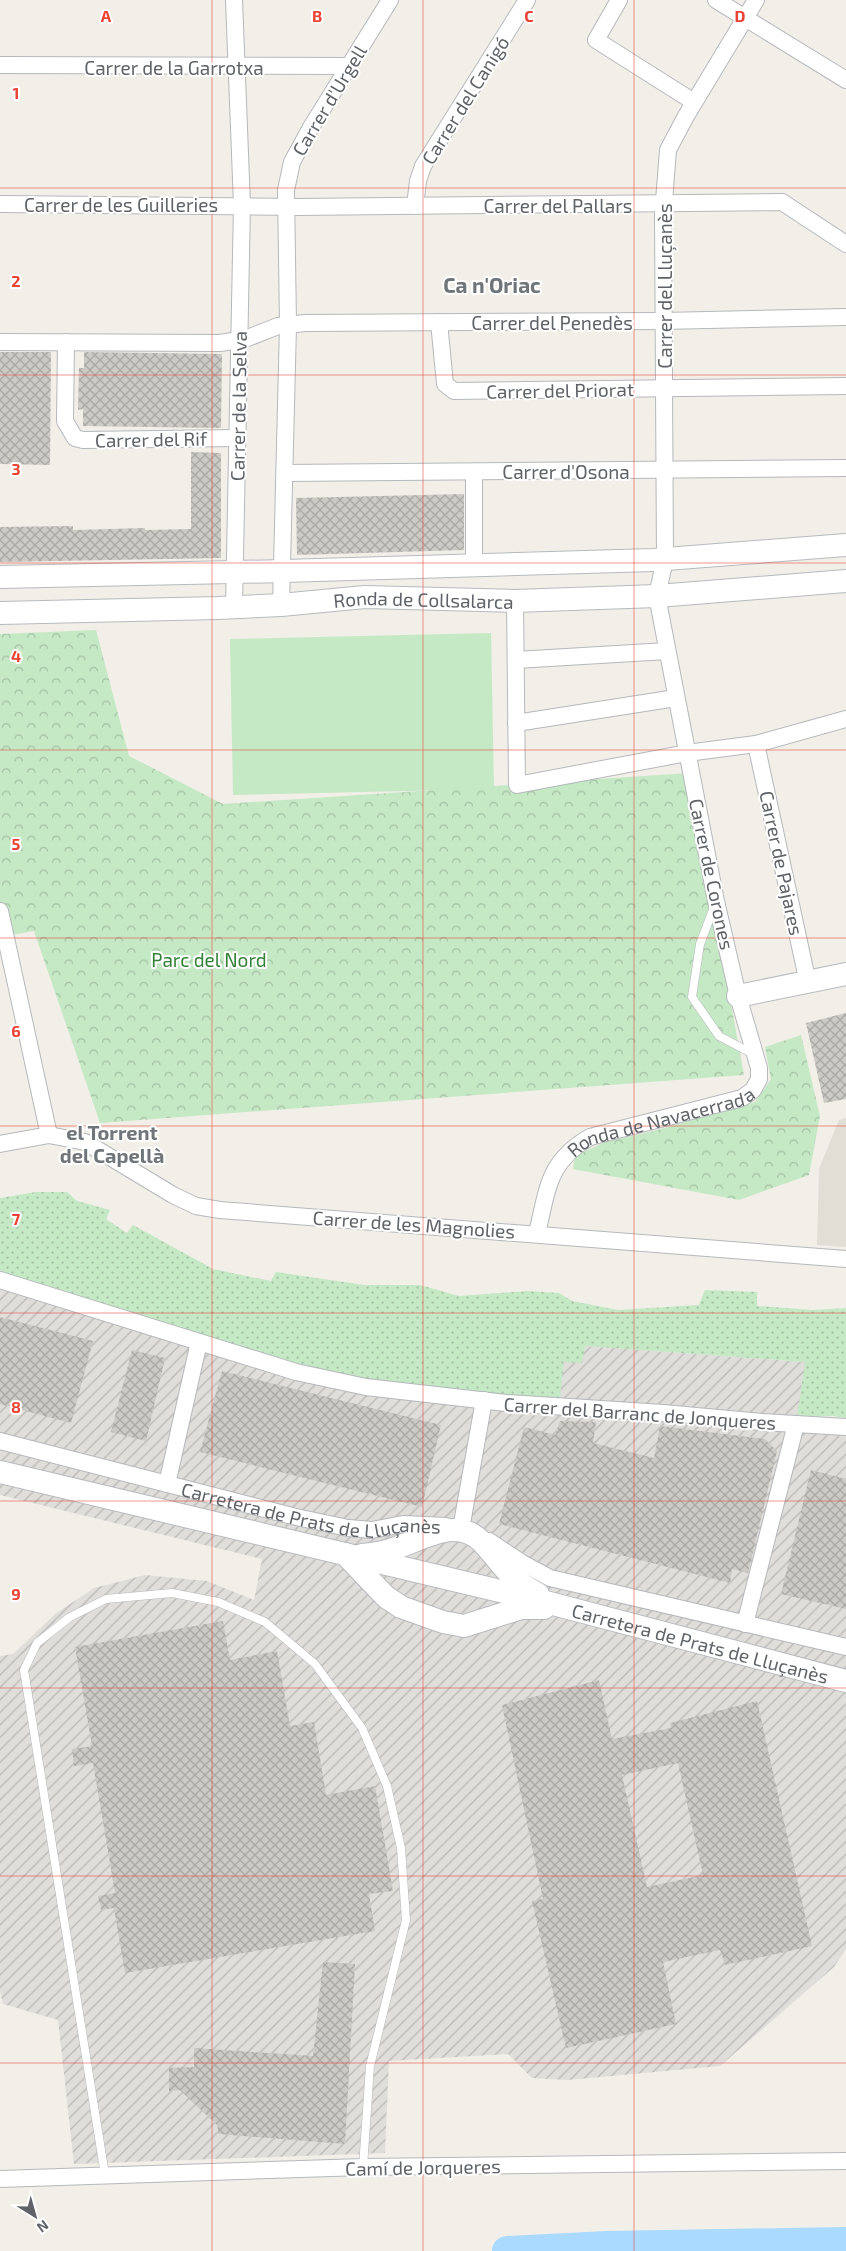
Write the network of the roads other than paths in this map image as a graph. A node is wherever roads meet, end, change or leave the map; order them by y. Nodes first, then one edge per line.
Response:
1 (234, 0) edge
2 (390, 0) edge
3 (527, 0) edge
4 (619, 0) edge
5 (716, 0) edge
6 (756, 0) edge
7 (746, 18) junction
8 (0, 65) edge
9 (348, 66) junction
10 (237, 68) junction
11 (846, 80) edge
12 (694, 102) junction
13 (0, 204) edge
14 (663, 204) junction
15 (242, 205) junction
16 (287, 206) junction
17 (415, 206) junction
18 (846, 244) edge
19 (846, 317) edge
20 (663, 321) junction
21 (439, 322) junction
22 (288, 325) junction
23 (239, 340) junction
24 (0, 342) edge
25 (66, 342) junction
26 (846, 386) edge
27 (664, 389) junction
28 (237, 438) junction
29 (846, 468) edge
30 (664, 471) junction
31 (474, 472) junction
32 (285, 473) junction
33 (846, 545) edge
34 (665, 559) junction
35 (474, 565) junction
36 (284, 571) junction
37 (234, 572) junction
38 (0, 577) edge
39 (846, 581) edge
40 (657, 596) junction
41 (515, 600) junction
42 (281, 605) junction
43 (234, 607) junction
44 (0, 613) edge
45 (667, 652) junction
46 (516, 660) junction
47 (676, 698) junction
48 (846, 719) edge
49 (516, 723) junction
50 (756, 744) junction
51 (687, 753) junction
52 (716, 901) junction
53 (0, 911) edge
54 (2, 932) edge
55 (846, 974) edge
56 (808, 983) junction
57 (738, 996) junction
58 (757, 1056) junction
59 (50, 1135) junction
60 (0, 1144) edge
61 (537, 1233) junction
62 (846, 1259) edge
63 (0, 1280) edge
64 (199, 1342) junction
65 (484, 1400) junction
66 (796, 1424) junction
67 (846, 1427) edge
68 (0, 1441) edge
69 (0, 1472) edge
70 (167, 1484) junction
71 (462, 1529) junction
72 (488, 1548) junction
73 (345, 1554) junction
74 (505, 1592) junction
75 (568, 1608) junction
76 (474, 1623) junction
77 (745, 1624) junction
78 (846, 1648) edge
79 (846, 1681) edge
80 (846, 2161) edge
81 (363, 2168) junction
82 (105, 2175) junction
83 (0, 2179) edge

1 - 10 street, Carrer de la Selva
2 - 9 street, Carrer d'Urgell
3 - 17 street, Carrer del Canigó
4 - 12 street
5 - 7 street
6 - 7 street, Carrer del Lluçanès
7 - 11 street
7 - 12 street, Carrer del Lluçanès
8 - 10 street, Carrer de la Garrotxa
9 - 10 street, Carrer de la Garrotxa
9 - 16 street, Carrer d'Urgell
10 - 15 street, Carrer de la Selva
12 - 14 street, Carrer del Lluçanès
13 - 15 street, Carrer de les Guilleries
14 - 17 street, Carrer del Pallars
14 - 18 street, Carrer del Pallars
14 - 20 street, Carrer del Lluçanès
15 - 16 street, Carrer de les Guilleries
15 - 23 street, Carrer de la Selva
16 - 17 street, Carrer del Pallars
16 - 22 street
19 - 20 street, Carrer del Penedès
20 - 21 street, Carrer del Penedès
20 - 27 street, Carrer del Lluçanès
21 - 22 street, Carrer del Penedès
21 - 27 street, Carrer del Priorat
22 - 23 street, Carrer del Penedès
22 - 32 street
23 - 25 street, Carrer del Penedès
23 - 28 street, Carrer de la Selva
24 - 25 street, Carrer del Penedès
25 - 28 street, Carrer del Rif
26 - 27 street, Carrer del Priorat
27 - 30 street, Carrer del Lluçanès
28 - 37 street, Carrer de la Selva
29 - 30 street, Carrer d'Osona
30 - 31 street, Carrer d'Osona
30 - 34 street, Carrer del Lluçanès
31 - 32 street, Carrer d'Osona
31 - 35 street
32 - 36 street
33 - 34 street, Ronda de Collsalarca
34 - 35 street, Ronda de Collsalarca
34 - 40 street, Carrer del Lluçanès
35 - 36 street, Ronda de Collsalarca
36 - 37 street, Ronda de Collsalarca
36 - 42 street
37 - 38 street, Ronda de Collsalarca
37 - 43 street, Carrer de la Selva
39 - 40 street, Ronda de Collsalarca
40 - 41 street, Ronda de Collsalarca
40 - 45 street, Carrer de Corones
41 - 42 street, Ronda de Collsalarca
41 - 46 street
42 - 43 street, Ronda de Collsalarca
43 - 44 street, Ronda de Collsalarca
45 - 46 street
45 - 47 street, Carrer de Corones
46 - 49 street
47 - 49 street
47 - 51 street, Carrer de Corones
48 - 50 street
49 - 51 street
50 - 51 street
50 - 56 street, Carrer de Pajares
51 - 52 street, Carrer de Corones
52 - 57 street, Carrer de Corones
52 - 58 lane
53 - 54 street
54 - 59 street
55 - 56 street
56 - 57 street
57 - 58 street, Ronda de Navacerrada
58 - 61 street, Ronda de Navacerrada
59 - 60 street, Carrer de les Magnolies
59 - 61 street, Carrer de les Magnolies
61 - 62 street, Carrer de les Magnolies
63 - 64 street, Carrer del Barranc de Jonqueres
64 - 65 street, Carrer del Barranc de Jonqueres
64 - 70 street
65 - 66 street, Carrer del Barranc de Jonqueres
65 - 71 street, Carrer del Barranc de Jonqueres
66 - 67 street, Carrer del Barranc de Jonqueres
66 - 77 street, Carrer del Barranc de Jonqueres
68 - 70 street, Carretera de Prats de Lluçanès
69 - 73 street, Carretera de Prats de Lluçanès
70 - 71 street, Carretera de Prats de Lluçanès
71 - 72 street
71 - 73 street
71 - 77 street, Carretera de Prats de Lluçanès
72 - 74 street
72 - 75 street
73 - 74 street, Carretera de Prats de Lluçanès
73 - 76 street
74 - 75 street, Carretera de Prats de Lluçanès
74 - 76 street
75 - 76 street
75 - 79 street, Carretera de Prats de Lluçanès
77 - 78 street, Carretera de Prats de Lluçanès
80 - 81 street, Camí de Jorqueres
81 - 82 street, Camí de Jorqueres
81 - 82 lane
82 - 83 street, Camí de Jorqueres

